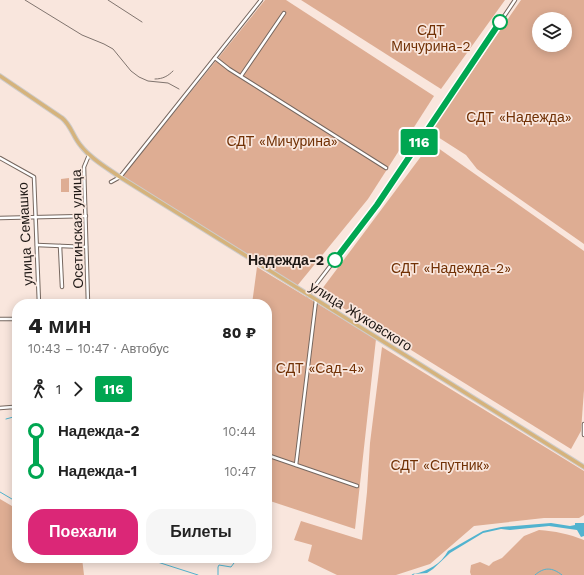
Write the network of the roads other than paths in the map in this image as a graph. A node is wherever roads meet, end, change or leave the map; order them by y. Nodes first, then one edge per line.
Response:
1 (262, 0) edge
2 (514, 0) edge
3 (284, 13) dead end
4 (215, 58) junction
5 (0, 76) edge
6 (241, 76) junction
7 (90, 154) junction
8 (0, 158) edge
9 (386, 168) dead end
10 (120, 177) junction
11 (112, 182) dead end
12 (86, 216) junction
13 (36, 217) junction
14 (0, 218) edge
15 (37, 245) junction
16 (60, 246) junction
17 (86, 247) junction
18 (62, 287) dead end
19 (308, 296) junction
20 (39, 299) edge
21 (88, 299) edge
22 (316, 300) junction
23 (0, 319) edge
24 (12, 319) edge
25 (12, 407) edge
26 (0, 408) edge
27 (584, 424) edge
28 (584, 435) edge
29 (272, 457) edge
30 (296, 465) junction
31 (584, 467) edge
32 (357, 486) dead end

1 - 4 street
2 - 19 street
3 - 6 street
4 - 6 street
4 - 10 street
5 - 7 main road, улица Жуковского
6 - 9 street
7 - 10 main road, улица Жуковского
7 - 12 street, Осетинская улица
8 - 13 street, улица Семашко
10 - 11 street
10 - 19 main road, улица Жуковского
12 - 13 street
12 - 17 street, Осетинская улица
13 - 14 street
13 - 15 street, улица Семашко
15 - 16 street
15 - 20 street, улица Семашко
16 - 17 street
16 - 18 street
17 - 21 street, Осетинская улица
19 - 22 main road, улица Жуковского
22 - 30 street
22 - 31 main road, улица Жуковского
23 - 24 street
25 - 26 street
27 - 28 street
29 - 30 street
30 - 32 street

